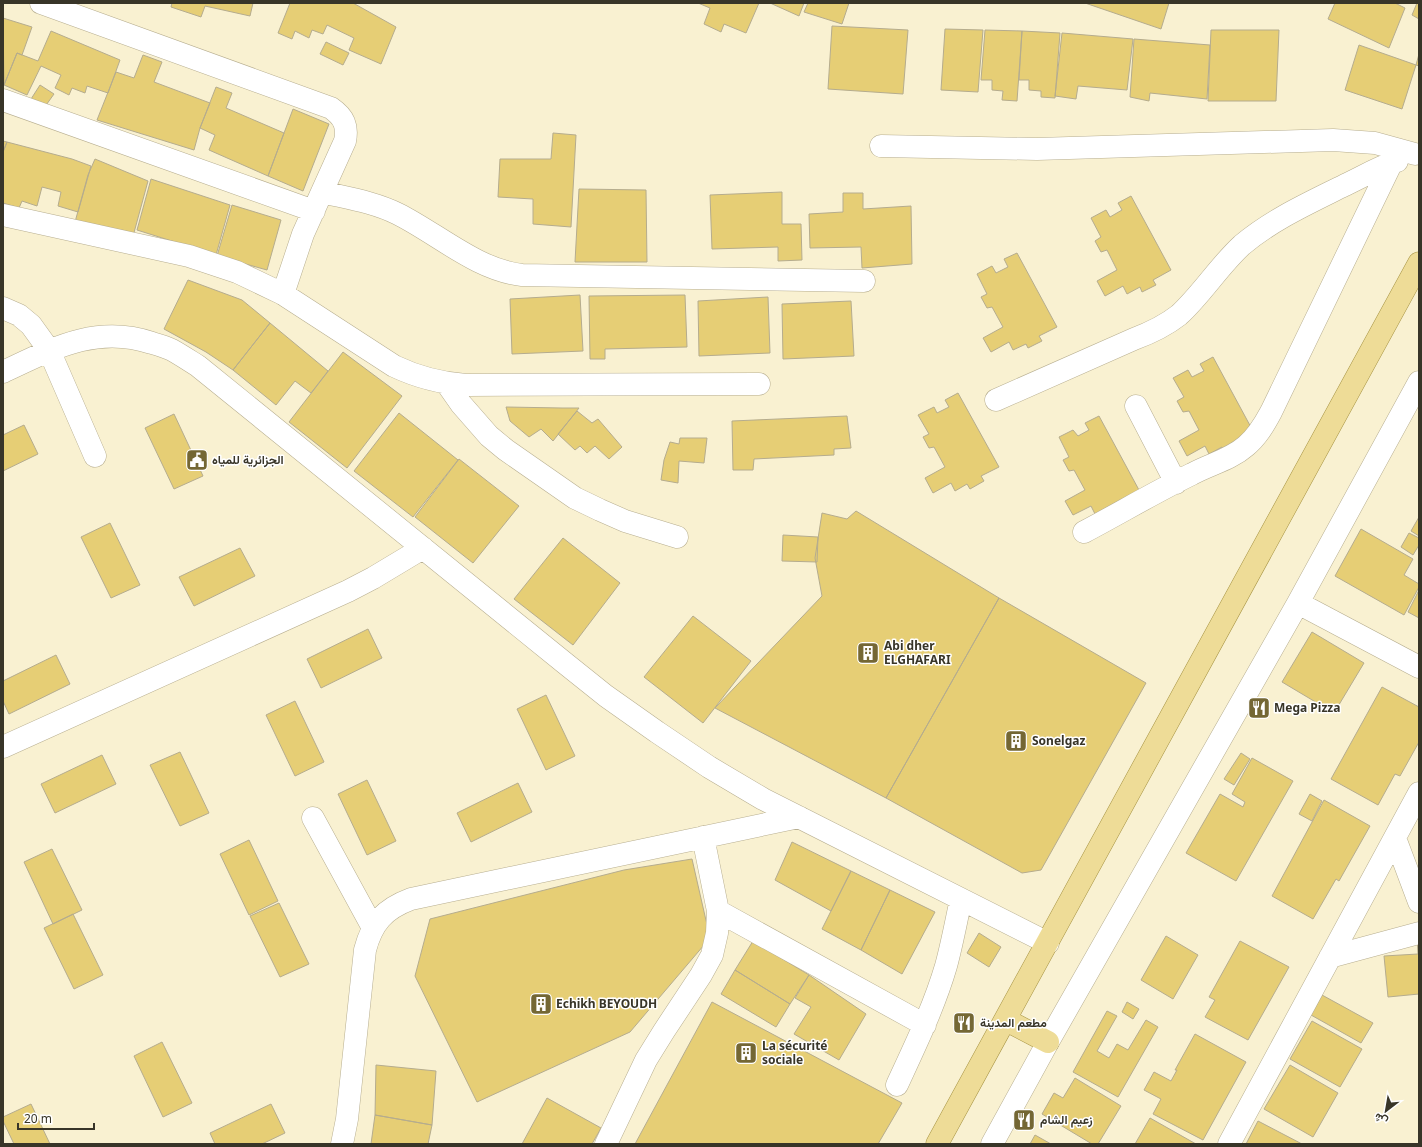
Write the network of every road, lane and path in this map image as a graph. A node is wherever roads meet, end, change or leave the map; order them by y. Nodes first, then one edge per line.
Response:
1 (41, 3) edge
2 (3, 100) edge
3 (881, 146) dead end
4 (1417, 154) edge
5 (1392, 162) junction
6 (318, 201) junction
7 (3, 215) edge
8 (1419, 263) edge
9 (864, 281) dead end
10 (283, 294) junction
11 (3, 308) edge
12 (49, 350) junction
13 (3, 372) edge
14 (1419, 382) edge
15 (447, 384) junction
16 (759, 384) dead end
17 (996, 400) dead end
18 (1136, 406) dead end
19 (95, 456) dead end
20 (1176, 483) junction
21 (1084, 532) dead end
22 (677, 537) dead end
23 (423, 548) junction
24 (1298, 603) junction
25 (1419, 667) edge
26 (3, 747) edge
27 (1419, 793) edge
28 (799, 817) junction
29 (313, 818) dead end
30 (703, 837) junction
31 (1395, 838) junction
32 (961, 900) junction
33 (1419, 902) edge
34 (718, 911) junction
35 (373, 928) junction
36 (1419, 934) edge
37 (1048, 943) junction
38 (1330, 956) junction
39 (1006, 1020) junction
40 (925, 1025) junction
41 (1048, 1042) junction
42 (897, 1085) dead end
43 (342, 1144) edge
44 (606, 1144) edge
45 (938, 1144) edge
46 (992, 1144) edge
47 (1229, 1144) edge

1 - 6 street
2 - 6 street
3 - 4 street
4 - 5 street
5 - 17 street
5 - 20 street
6 - 9 street
6 - 10 street
7 - 10 street
8 - 37 main road
10 - 15 street
11 - 12 street
12 - 13 street
12 - 19 street
12 - 23 street
14 - 24 street
15 - 16 street
15 - 22 street
18 - 20 street
20 - 21 street
23 - 26 street
23 - 28 street
24 - 25 street
24 - 41 street
27 - 31 street
28 - 30 street
28 - 32 street
29 - 35 street
30 - 34 street
30 - 35 street
31 - 33 street
31 - 38 street
32 - 37 street
32 - 40 street
34 - 40 street
34 - 44 street
35 - 43 street
36 - 38 street
37 - 39 main road
38 - 47 street
39 - 41 main road
39 - 45 main road
40 - 42 street
41 - 46 street

